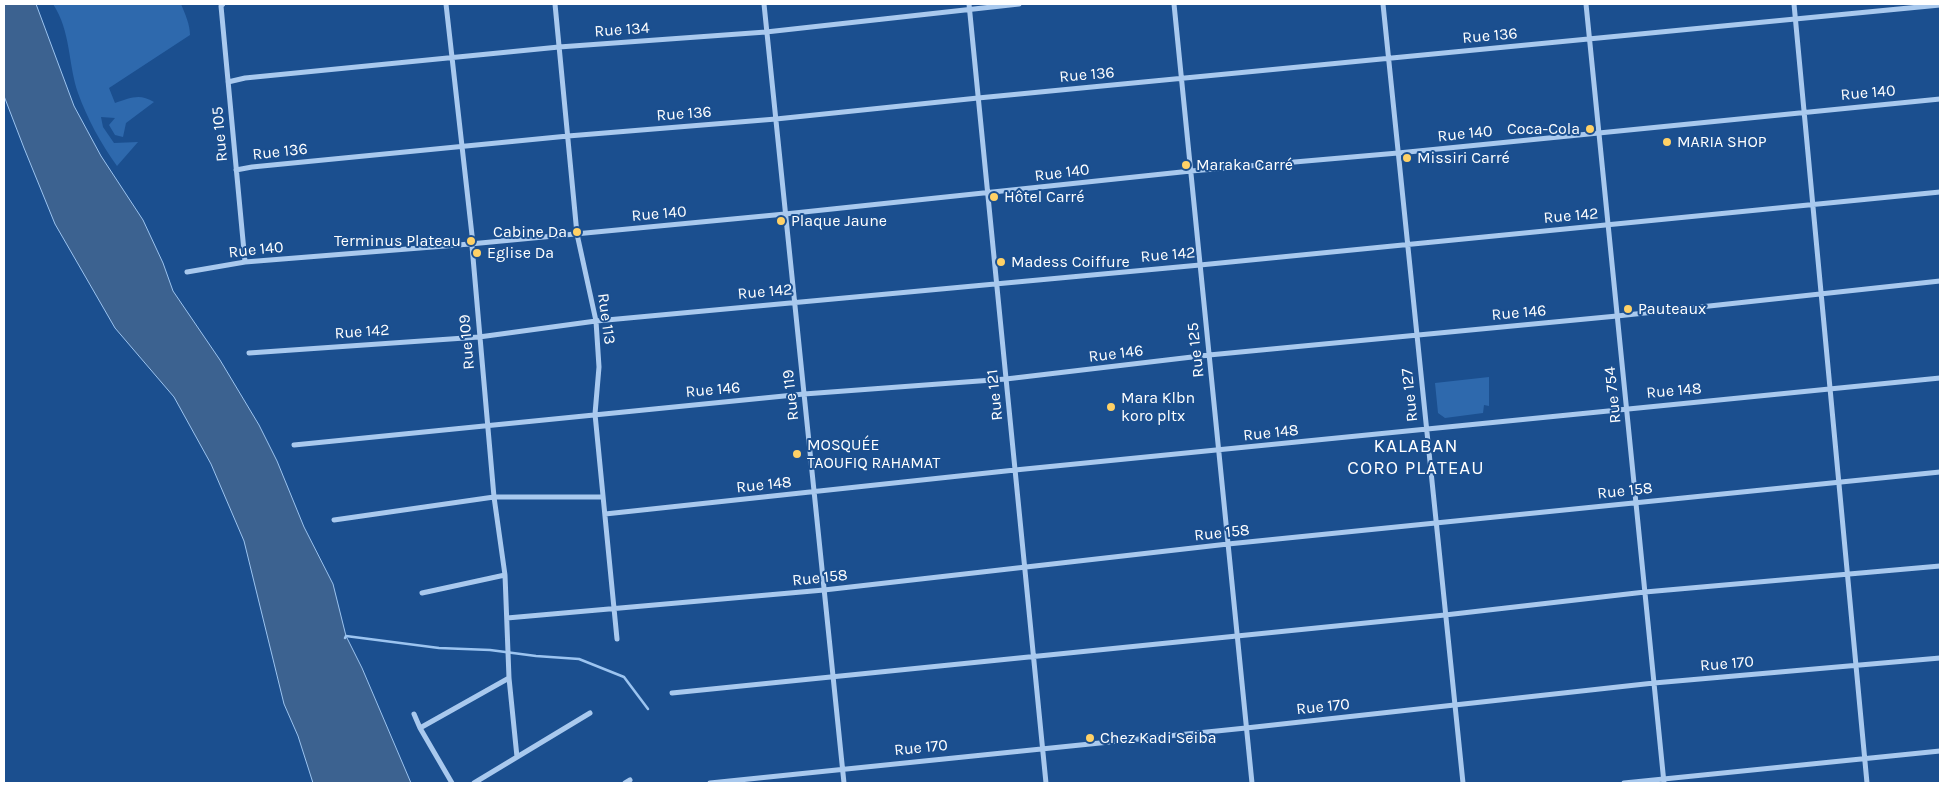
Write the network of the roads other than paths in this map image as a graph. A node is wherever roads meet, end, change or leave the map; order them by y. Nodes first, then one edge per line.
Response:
1 (223, 4) edge
2 (446, 4) edge
3 (555, 4) edge
4 (764, 4) edge
5 (1019, 4) edge
6 (1174, 4) edge
7 (1382, 4) edge
8 (1586, 4) edge
9 (1794, 4) edge
10 (1940, 5) edge
11 (969, 6) edge
12 (1796, 20) junction
13 (766, 32) junction
14 (1590, 40) junction
15 (559, 47) junction
16 (452, 58) junction
17 (1388, 58) junction
18 (1181, 78) junction
19 (228, 82) junction
20 (978, 98) junction
21 (1940, 99) edge
22 (1806, 112) junction
23 (776, 120) junction
24 (1599, 133) junction
25 (568, 136) junction
26 (463, 147) junction
27 (1398, 153) junction
28 (236, 170) junction
29 (1191, 171) junction
30 (1940, 192) edge
31 (988, 194) junction
32 (1814, 206) junction
33 (785, 214) junction
34 (1608, 225) junction
35 (578, 234) junction
36 (473, 244) junction
37 (1407, 244) junction
38 (245, 262) junction
39 (1200, 265) junction
40 (187, 272) dead end
41 (997, 282) junction
42 (1940, 282) edge
43 (1822, 293) junction
44 (794, 302) junction
45 (1617, 316) junction
46 (596, 321) junction
47 (1416, 335) junction
48 (479, 337) junction
49 (249, 353) dead end
50 (1209, 355) junction
51 (1940, 378) edge
52 (1006, 379) junction
53 (1831, 389) junction
54 (804, 394) junction
55 (1626, 409) junction
56 (595, 414) junction
57 (488, 426) junction
58 (1426, 430) junction
59 (294, 445) dead end
60 (1219, 451) junction
61 (1015, 470) junction
62 (1940, 472) edge
63 (1840, 481) junction
64 (814, 492) junction
65 (494, 497) junction
66 (603, 497) junction
67 (1636, 502) junction
68 (605, 514) junction
69 (334, 520) dead end
70 (1436, 524) junction
71 (1228, 544) junction
72 (1940, 566) edge
73 (1025, 569) junction
74 (505, 575) junction
75 (1848, 575) junction
76 (824, 590) junction
77 (422, 592) dead end
78 (1645, 592) junction
79 (614, 608) junction
80 (1445, 615) junction
81 (507, 618) junction
82 (1237, 635) junction
83 (617, 639) dead end
84 (1034, 656) junction
85 (1940, 658) edge
86 (1857, 666) junction
87 (833, 676) junction
88 (509, 678) junction
89 (1654, 683) junction
90 (672, 693) dead end
91 (1454, 705) junction
92 (590, 713) dead end
93 (414, 714) dead end
94 (420, 728) junction
95 (1246, 728) junction
96 (1043, 748) junction
97 (1940, 751) edge
98 (518, 757) junction
99 (1865, 758) junction
100 (842, 769) junction
101 (630, 780) dead end
102 (1664, 781) edge
103 (452, 783) edge
104 (474, 783) edge
105 (625, 783) edge
106 (710, 783) edge
107 (844, 783) edge
108 (1046, 783) edge
109 (1252, 783) edge
110 (1462, 783) edge
111 (1624, 783) edge
112 (1868, 783) edge

1 - 19 street, Rue 105
2 - 16 street, Rue 109
3 - 15 street, Rue 113
4 - 13 street, Rue 119
5 - 11 street, Rue 134
6 - 18 street, Rue 125
7 - 17 street, Rue 127
8 - 14 street, Rue 754
9 - 12 street
10 - 12 street, Rue 136
11 - 13 street, Rue 134
11 - 20 street, Rue 121
12 - 14 street, Rue 136
12 - 22 street
13 - 15 street, Rue 134
13 - 23 street, Rue 119
14 - 17 street, Rue 136
14 - 24 street, Rue 754
15 - 16 street, Rue 134
15 - 25 street, Rue 113
16 - 19 street, Rue 134
16 - 26 street, Rue 109
17 - 18 street, Rue 136
17 - 27 street, Rue 127
18 - 20 street, Rue 136
18 - 29 street, Rue 125
19 - 28 street, Rue 105
20 - 23 street, Rue 136
20 - 31 street, Rue 121
21 - 22 street, Rue 140
22 - 24 street, Rue 140
22 - 32 street
23 - 25 street, Rue 136
23 - 33 street, Rue 119
24 - 27 street, Rue 140
24 - 34 street, Rue 754
25 - 26 street, Rue 136
25 - 35 street, Rue 113
26 - 28 street, Rue 136
26 - 36 street, Rue 109
27 - 29 street, Rue 140
27 - 37 street, Rue 127
28 - 38 street, Rue 105
29 - 31 street, Rue 140
29 - 39 street, Rue 125
30 - 32 street, Rue 142
31 - 33 street, Rue 140
31 - 41 street, Rue 121
32 - 34 street, Rue 142
32 - 43 street
33 - 35 street, Rue 140
33 - 44 street, Rue 119
34 - 37 street, Rue 142
34 - 45 street, Rue 754
35 - 36 street, Rue 140
35 - 46 street, Rue 113
36 - 38 street, Rue 140
36 - 48 street, Rue 109
37 - 39 street, Rue 142
37 - 47 street, Rue 127
38 - 40 street, Rue 140
39 - 41 street, Rue 142
39 - 50 street, Rue 125
41 - 44 street, Rue 142
41 - 52 street, Rue 121
42 - 43 street, Rue 146
43 - 45 street, Rue 146
43 - 53 street
44 - 46 street, Rue 142
44 - 54 street, Rue 119
45 - 47 street, Rue 146
45 - 55 street, Rue 754
46 - 48 street, Rue 142
46 - 56 street, Rue 113
47 - 50 street, Rue 146
47 - 58 street, Rue 127
48 - 49 street, Rue 142
48 - 57 street, Rue 109
50 - 52 street, Rue 146
50 - 60 street, Rue 125
51 - 53 street, Rue 148
52 - 54 street, Rue 146
52 - 61 street, Rue 121
53 - 55 street, Rue 148
53 - 63 street
54 - 56 street, Rue 146
54 - 64 street, Rue 119
55 - 58 street, Rue 148
55 - 67 street, Rue 754
56 - 57 street, Rue 146
56 - 66 street, Rue 113
57 - 59 street, Rue 146
57 - 65 street, Rue 109
58 - 60 street, Rue 148
58 - 70 street, Rue 127
60 - 61 street, Rue 148
60 - 71 street, Rue 125
61 - 64 street, Rue 148
61 - 73 street, Rue 121
62 - 63 street, Rue 158
63 - 67 street, Rue 158
63 - 75 street
64 - 68 street, Rue 148
64 - 76 street, Rue 119
65 - 66 street
65 - 69 street
65 - 74 street, Rue 109
66 - 68 street, Rue 113
67 - 70 street, Rue 158
67 - 78 street, Rue 754
68 - 79 street, Rue 113
70 - 71 street, Rue 158
70 - 80 street, Rue 127
71 - 73 street, Rue 158
71 - 82 street, Rue 125
72 - 75 street
73 - 76 street, Rue 158
73 - 84 street, Rue 121
74 - 77 street
74 - 81 street, Rue 109
75 - 78 street
75 - 86 street
76 - 79 street, Rue 158
76 - 87 street, Rue 119
78 - 80 street
78 - 89 street, Rue 754
79 - 81 street, Rue 158
79 - 83 street, Rue 113
80 - 82 street
80 - 91 street, Rue 127
81 - 88 street, Rue 109
82 - 84 street
82 - 95 street, Rue 125
84 - 87 street
84 - 96 street, Rue 121
85 - 86 street, Rue 170
86 - 89 street, Rue 170
86 - 99 street
87 - 90 street
87 - 100 street, Rue 119
88 - 94 street
88 - 98 street, Rue 109
89 - 91 street, Rue 170
89 - 102 street, Rue 754
91 - 95 street, Rue 170
91 - 110 street, Rue 127
92 - 98 street
93 - 94 street
94 - 103 street
95 - 96 street, Rue 170
95 - 109 street, Rue 125
96 - 100 street, Rue 170
96 - 108 street, Rue 121
97 - 99 street
98 - 104 street
99 - 102 street
99 - 112 street
100 - 106 street, Rue 170
100 - 107 street, Rue 119
101 - 105 street
102 - 111 street

